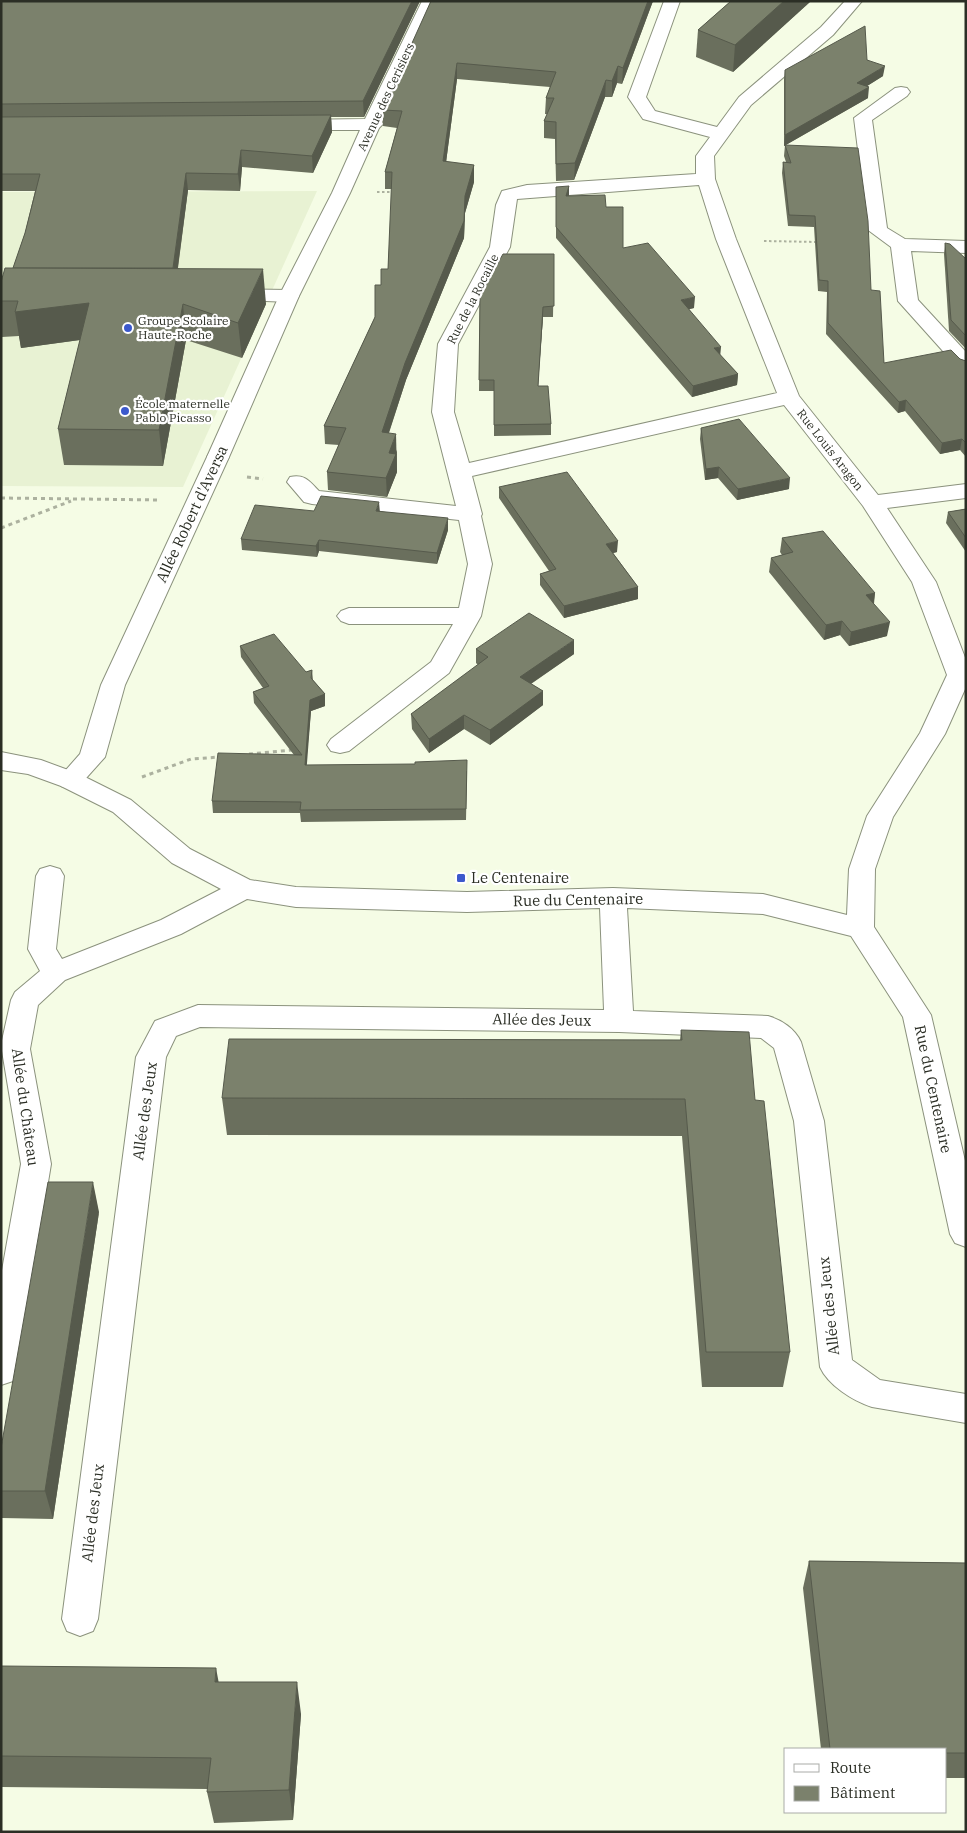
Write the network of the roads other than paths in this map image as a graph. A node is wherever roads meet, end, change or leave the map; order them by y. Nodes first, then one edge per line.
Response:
1 (430, 1) edge
2 (672, 1) edge
3 (854, 1) edge
4 (902, 92) dead end
5 (374, 124) junction
6 (276, 125) edge
7 (721, 134) junction
8 (706, 179) junction
9 (341, 193) joint
10 (900, 245) junction
11 (966, 247) edge
12 (208, 295) edge
13 (289, 296) junction
14 (966, 365) edge
15 (789, 397) junction
16 (460, 472) junction
17 (298, 482) road end
18 (966, 491) edge
19 (872, 503) junction
20 (471, 514) junction
21 (349, 616) dead end
22 (469, 616) junction
23 (963, 676) edge
24 (340, 745) road end
25 (1, 761) edge
26 (70, 780) junction
27 (50, 876) dead end
28 (244, 889) junction
29 (613, 898) junction
30 (860, 928) junction
31 (54, 973) junction
32 (619, 1021) junction
33 (963, 1216) edge
34 (1, 1371) edge
35 (966, 1409) edge
36 (80, 1619) dead end

1 - 5 street, Avenue des Cerisiers
2 - 7 street
3 - 7 street, Rue Louis Aragon
4 - 10 street
5 - 6 street
5 - 9 street, Avenue des Cerisiers
7 - 8 street, Rue Louis Aragon
8 - 15 street, Rue Louis Aragon
8 - 16 street, Rue de la Rocaille
9 - 13 street, Allée Robert d'Aversa
10 - 11 street
10 - 14 street
12 - 13 street
13 - 26 street, Allée Robert d'Aversa
15 - 16 street
15 - 19 street, Rue Louis Aragon
16 - 20 street
17 - 20 street
18 - 19 street
19 - 23 street, Rue Louis Aragon
20 - 22 street
21 - 22 street
22 - 24 street
23 - 30 street, Rue Louis Aragon
25 - 26 street, Rue du Centenaire
26 - 28 street, Rue du Centenaire
27 - 31 street
28 - 29 street, Rue du Centenaire
28 - 31 street, Allée du Château
29 - 30 street, Rue du Centenaire
29 - 32 street
30 - 33 street, Rue du Centenaire
31 - 34 street, Allée du Château
32 - 35 street, Allée des Jeux
32 - 36 street, Allée des Jeux

